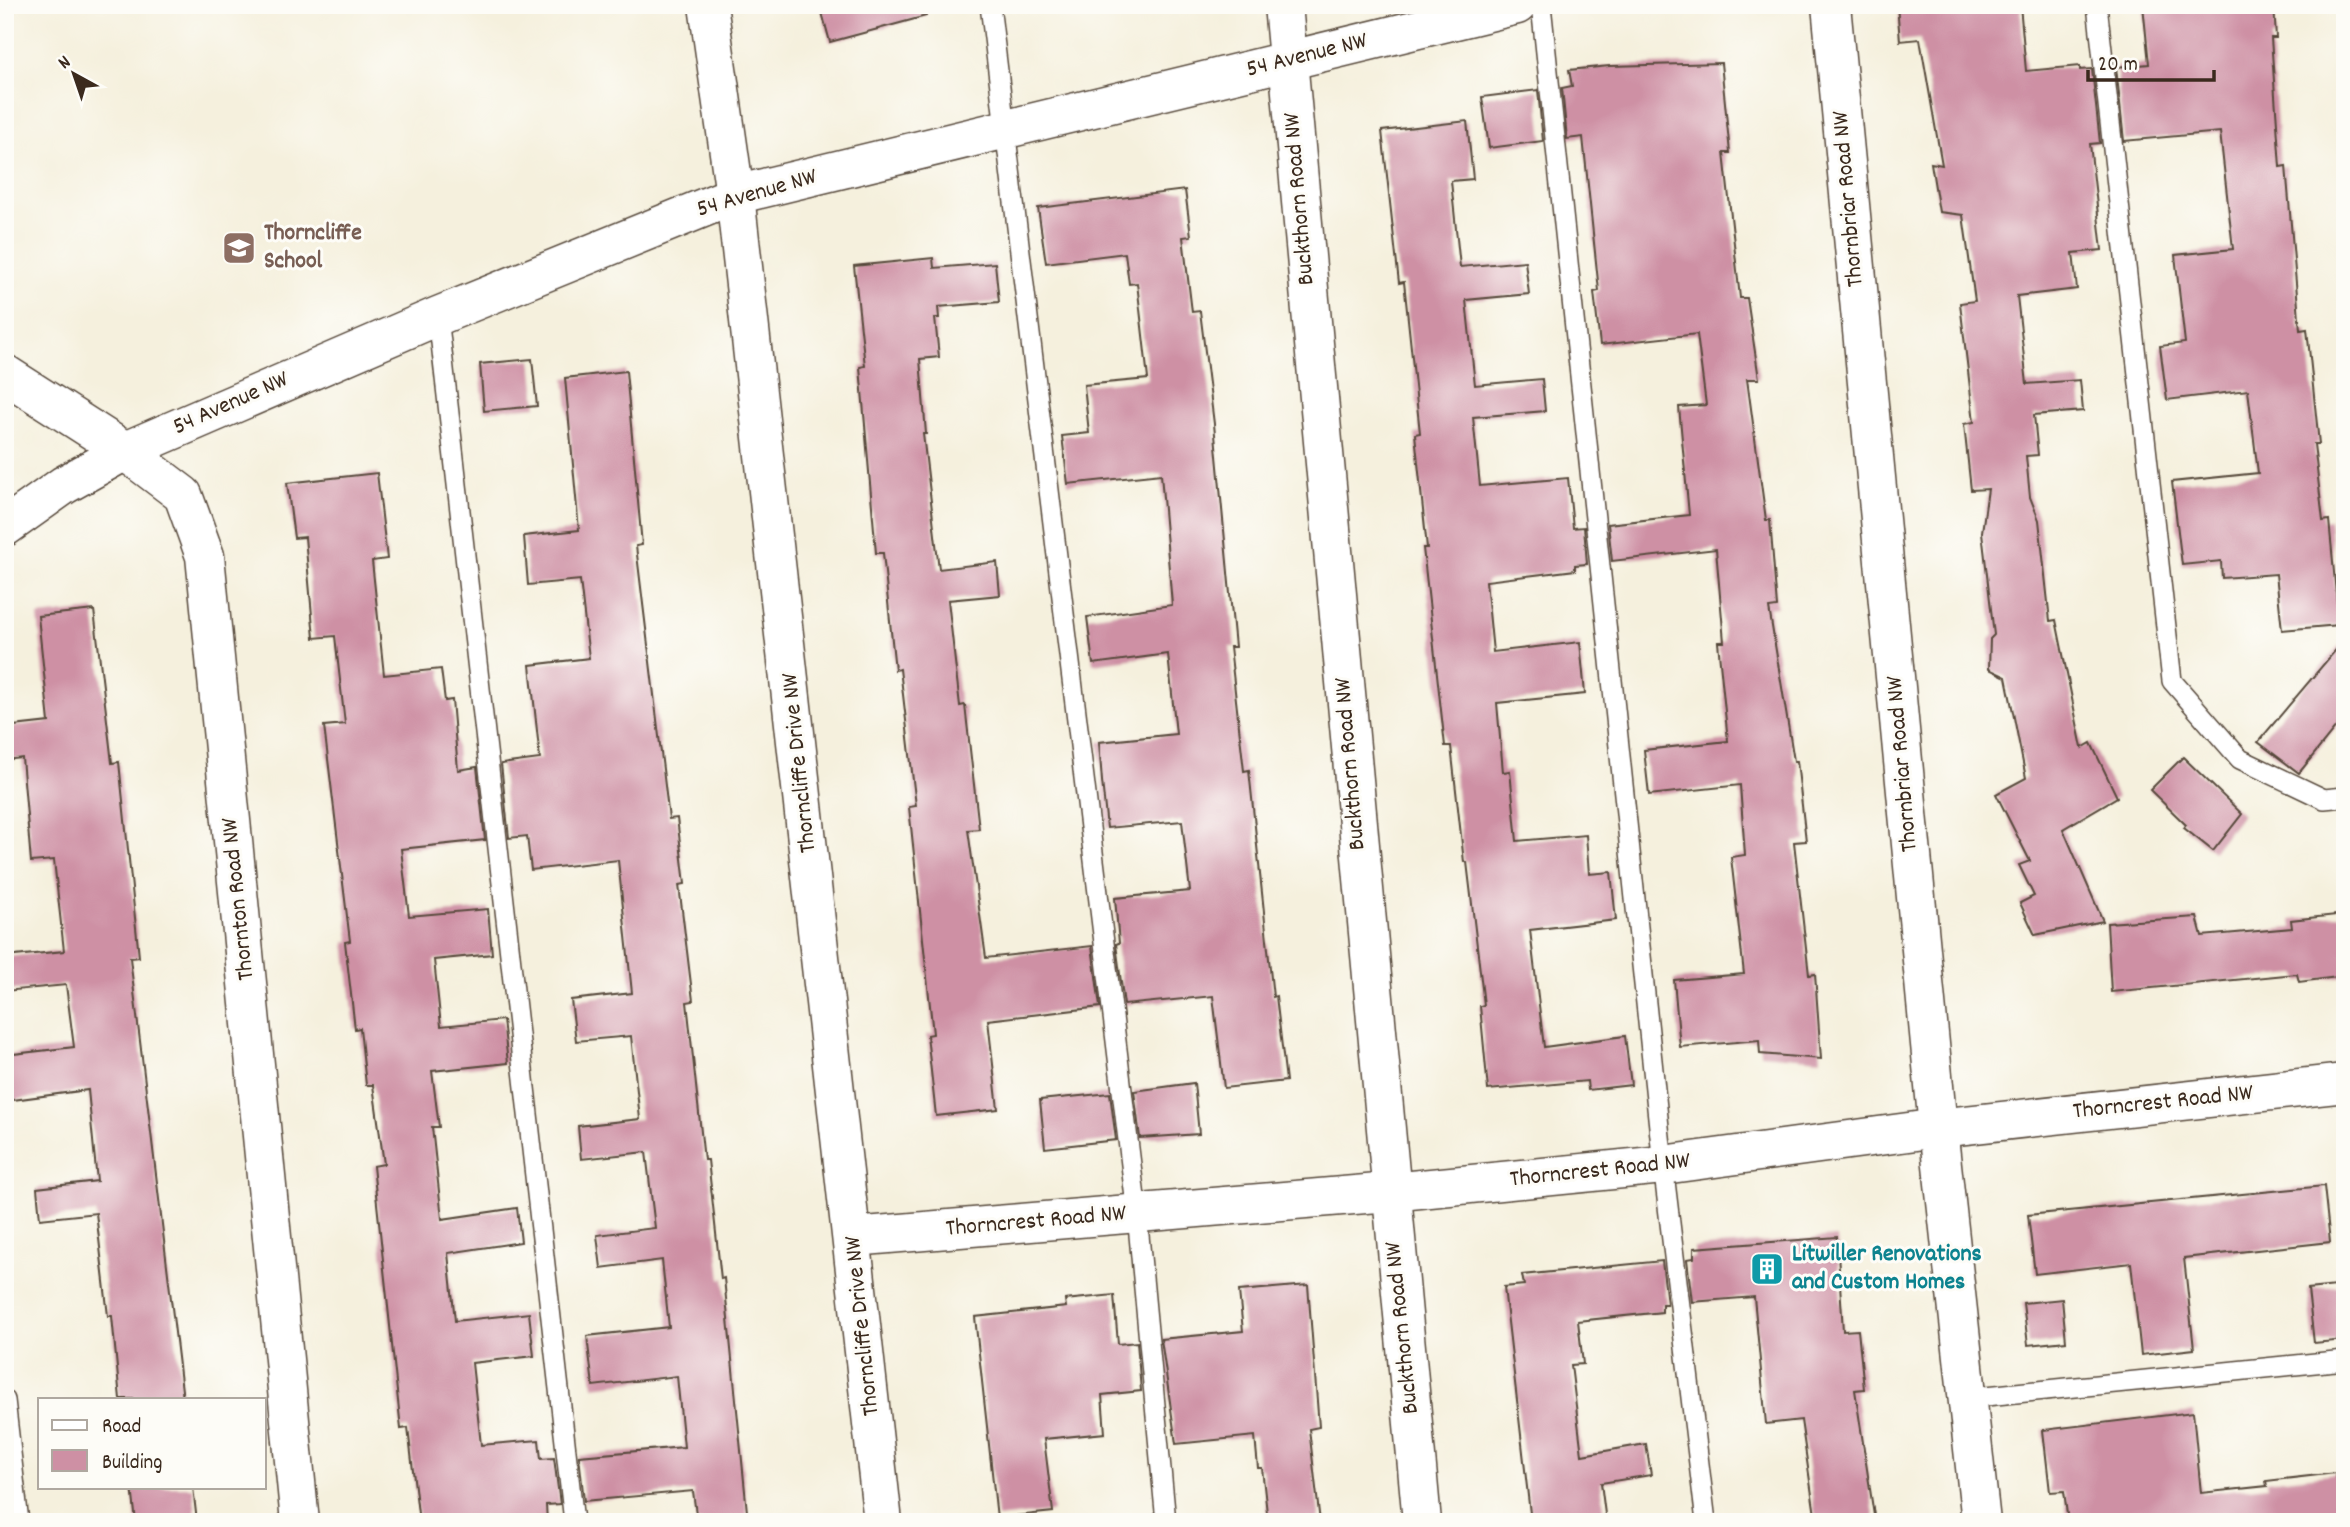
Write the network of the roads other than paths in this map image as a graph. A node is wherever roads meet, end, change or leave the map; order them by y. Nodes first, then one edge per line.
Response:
1 (708, 5) edge
2 (990, 5) edge
3 (1283, 5) edge
4 (1517, 5) edge
5 (1541, 5) edge
6 (1831, 5) edge
7 (2097, 5) edge
8 (1287, 61) junction
9 (1005, 131) junction
10 (735, 195) junction
11 (438, 316) junction
12 (5, 374) edge
13 (125, 451) junction
14 (5, 527) edge
15 (2345, 797) edge
16 (2345, 1083) edge
17 (1938, 1128) junction
18 (1663, 1165) junction
19 (1390, 1192) junction
20 (1137, 1214) junction
21 (853, 1237) junction
22 (2345, 1360) edge
23 (1966, 1398) junction
24 (5, 1400) edge
25 (19, 1522) edge
26 (300, 1522) edge
27 (574, 1522) edge
28 (883, 1522) edge
29 (1166, 1522) edge
30 (1422, 1522) edge
31 (1706, 1522) edge
32 (1981, 1522) edge

1 - 10 street, Thorncliffe Drive NW
2 - 9 lane
3 - 8 street, Buckthorn Road NW
4 - 8 street, 54 Avenue NW
5 - 18 lane
6 - 17 street, Thornbriar Road NW
7 - 15 lane
8 - 9 street, 54 Avenue NW
8 - 19 street, Buckthorn Road NW
9 - 10 street, 54 Avenue NW
9 - 20 lane
10 - 11 street, 54 Avenue NW
10 - 21 street, Thorncliffe Drive NW
11 - 13 street, 54 Avenue NW
11 - 27 lane
12 - 13 street, Thornton Road NW
13 - 14 street, 54 Avenue NW
13 - 26 street, Thornton Road NW
16 - 17 street, Thorncrest Road NW
17 - 18 street, Thorncrest Road NW
17 - 23 street, Thornbriar Road NW
18 - 19 street, Thorncrest Road NW
18 - 31 lane
19 - 20 street, Thorncrest Road NW
19 - 30 street, Buckthorn Road NW
20 - 21 street, Thorncrest Road NW
20 - 29 lane
21 - 28 street, Thorncliffe Drive NW
22 - 23 lane
23 - 32 street, Thornbriar Road NW
24 - 25 lane

